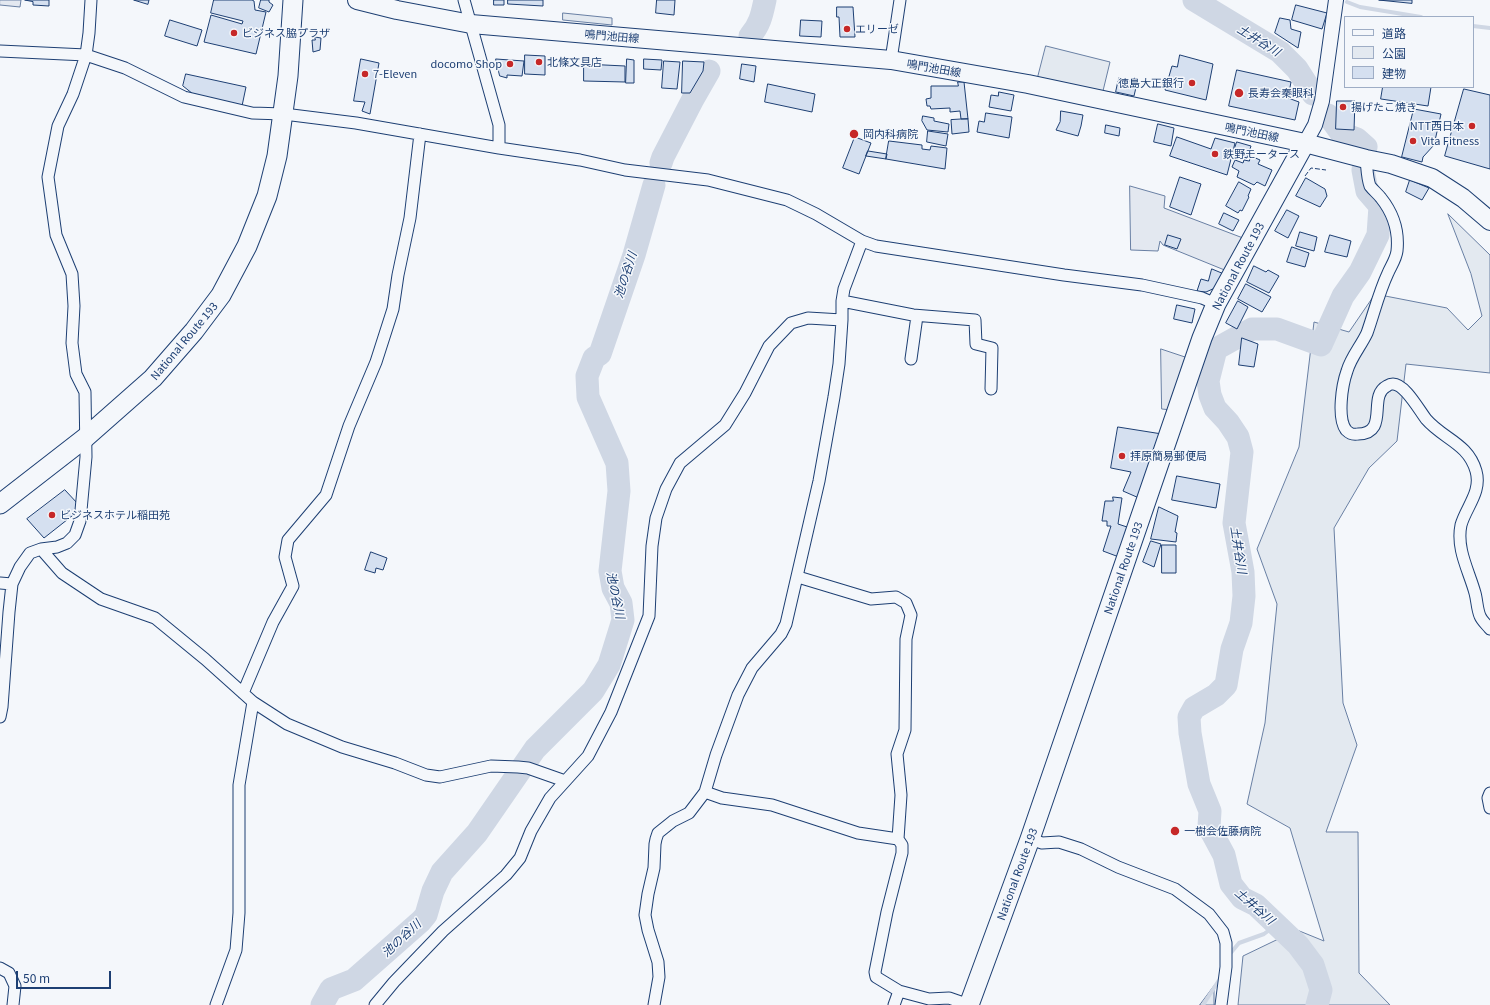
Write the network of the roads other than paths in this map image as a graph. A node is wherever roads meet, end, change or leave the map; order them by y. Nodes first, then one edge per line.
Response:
1 (91, 0) edge
2 (293, 0) edge
3 (357, 0) edge
4 (464, 0) edge
5 (900, 0) edge
6 (1336, 0) edge
7 (471, 24) junction
8 (0, 51) edge
9 (86, 55) junction
10 (890, 60) junction
11 (284, 114) junction
12 (420, 134) junction
13 (1305, 143) junction
14 (499, 148) junction
15 (1366, 159) junction
16 (1490, 220) edge
17 (862, 241) junction
18 (842, 301) junction
19 (1216, 304) junction
20 (917, 316) junction
21 (842, 320) junction
22 (911, 359) dead end
23 (991, 389) dead end
24 (85, 438) junction
25 (0, 504) edge
26 (41, 548) junction
27 (798, 577) junction
28 (0, 583) edge
29 (12, 584) junction
30 (1490, 629) edge
31 (243, 693) junction
32 (253, 702) junction
33 (0, 717) edge
34 (565, 781) junction
35 (704, 792) junction
36 (1490, 793) edge
37 (1490, 808) edge
38 (898, 839) junction
39 (1030, 839) junction
40 (0, 968) edge
41 (899, 991) junction
42 (13, 1005) edge
43 (216, 1005) edge
44 (375, 1005) edge
45 (654, 1005) edge
46 (894, 1005) edge
47 (969, 1005) edge
48 (1221, 1005) edge

1 - 9 street
2 - 11 highway, National Route 193
3 - 7 main road, 鳴門池田線
4 - 7 street
5 - 10 street
6 - 13 street
7 - 10 main road, 鳴門池田線
7 - 14 street
8 - 9 street
9 - 11 street
9 - 24 street
10 - 13 main road, 鳴門池田線
11 - 12 street
11 - 24 highway, National Route 193
12 - 14 street
12 - 31 street
13 - 15 main road, 鳴門池田線
13 - 19 highway, National Route 193
14 - 17 street
15 - 16 main road, 鳴門池田線
15 - 30 street
17 - 18 street
17 - 19 street
18 - 20 street
18 - 21 street
19 - 39 highway, National Route 193
20 - 22 street
20 - 23 street
21 - 27 street
21 - 34 street
24 - 25 highway, National Route 193
24 - 26 street
26 - 29 street
26 - 31 street
27 - 35 street
27 - 38 street
28 - 29 street
29 - 33 street
31 - 32 street
32 - 34 street
32 - 43 street
34 - 44 street
35 - 38 street
35 - 45 street
36 - 37 street
38 - 41 street
39 - 47 highway, National Route 193
39 - 48 street
40 - 42 street
41 - 46 street
41 - 47 street

